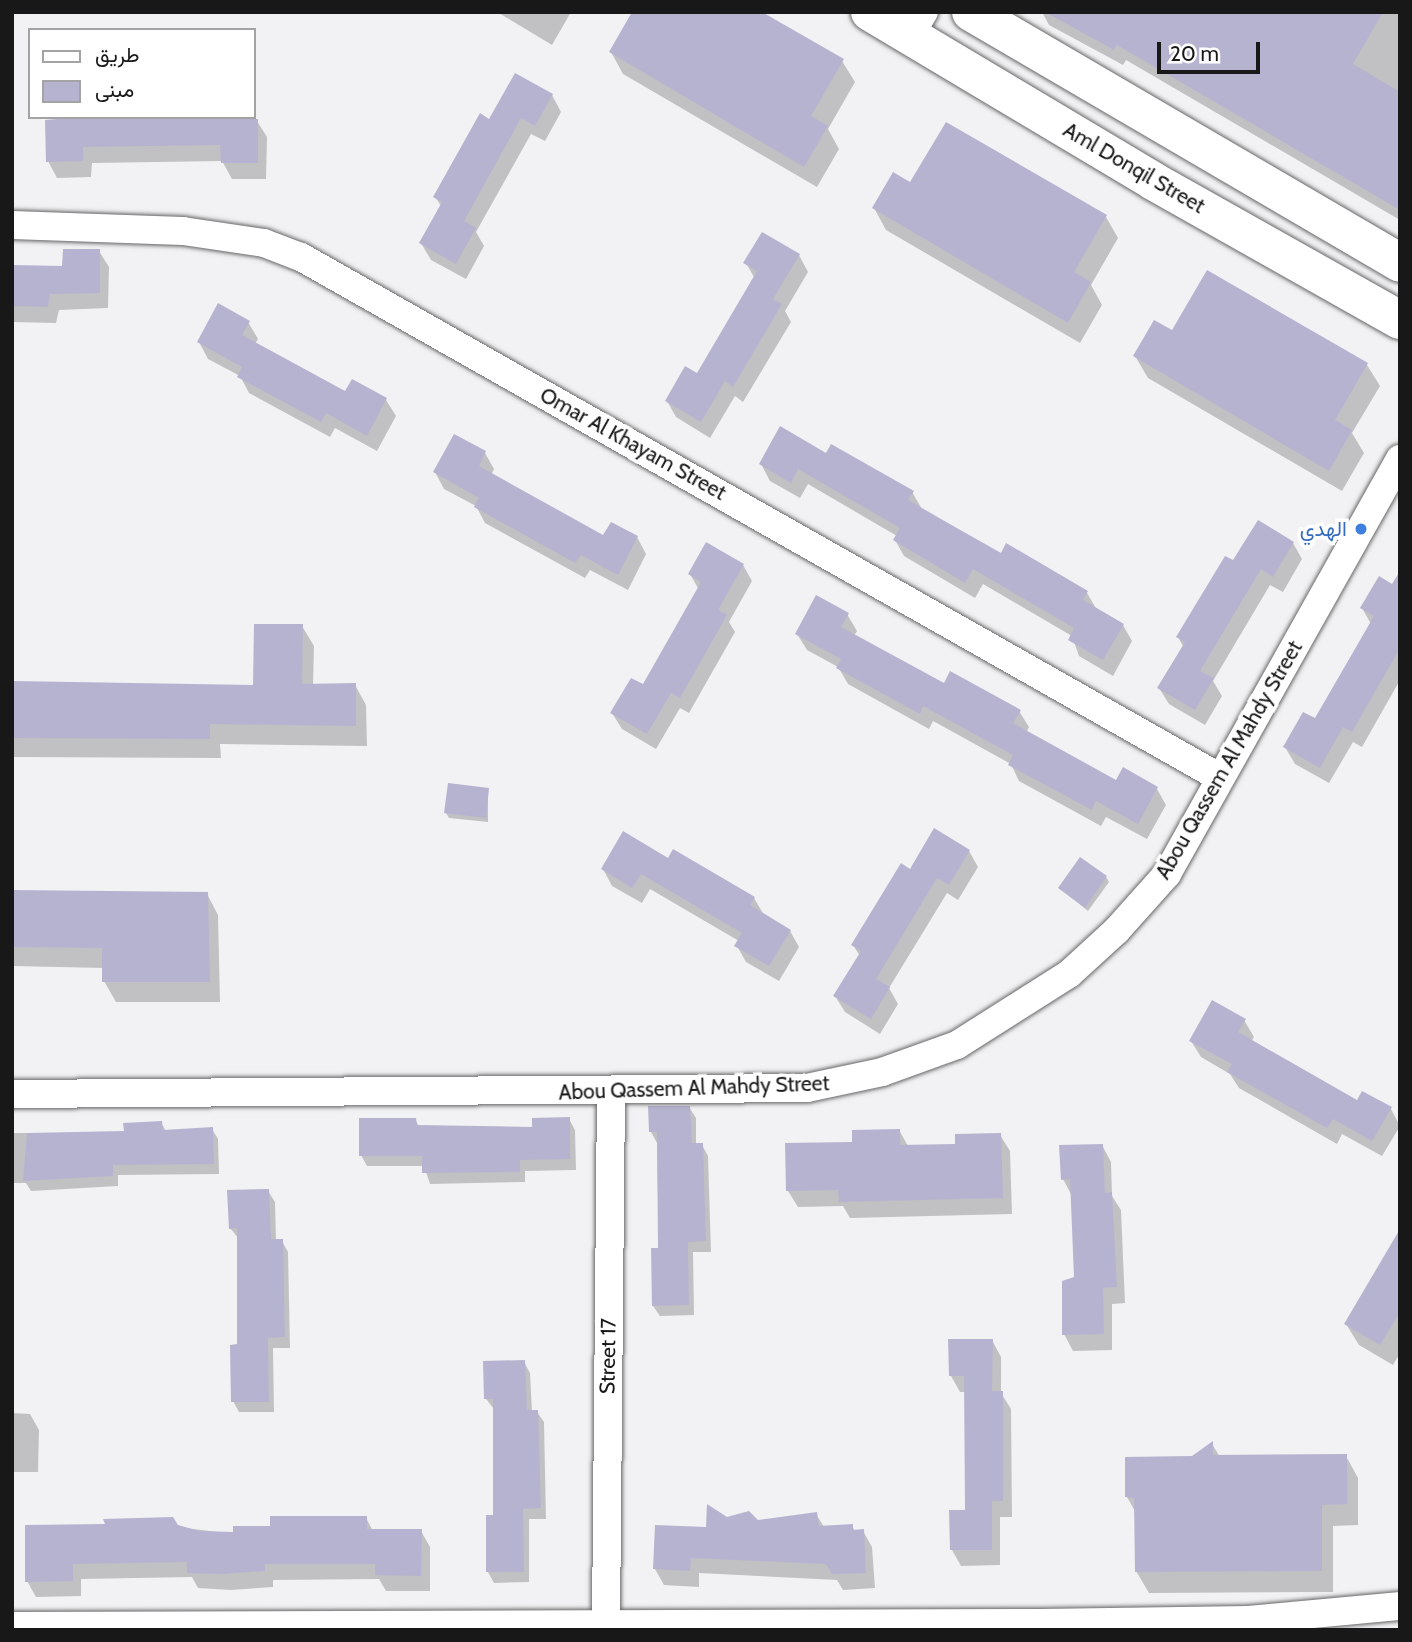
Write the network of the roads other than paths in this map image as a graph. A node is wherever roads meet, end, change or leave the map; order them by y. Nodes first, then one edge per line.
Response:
1 (870, 12) edge
2 (971, 12) edge
3 (917, 24) edge
4 (12, 225) edge
5 (1400, 263) edge
6 (1400, 320) edge
7 (1400, 459) edge
8 (1219, 777) junction
9 (611, 1090) junction
10 (12, 1094) edge
11 (1400, 1606) edge
12 (606, 1622) junction
13 (12, 1626) edge
14 (969, 1626) edge
15 (342, 1629) edge

1 - 3 street, Aml Donqil Street
2 - 5 street
3 - 6 street, Aml Donqil Street
4 - 8 street, Omar Al Khayam Street
7 - 8 street, Abou Qassem Al Mahdy Street
8 - 9 street, Abou Qassem Al Mahdy Street
9 - 10 street, Abou Qassem Al Mahdy Street
9 - 12 street, Street 17
11 - 14 street
12 - 14 street
12 - 15 street
13 - 15 street

